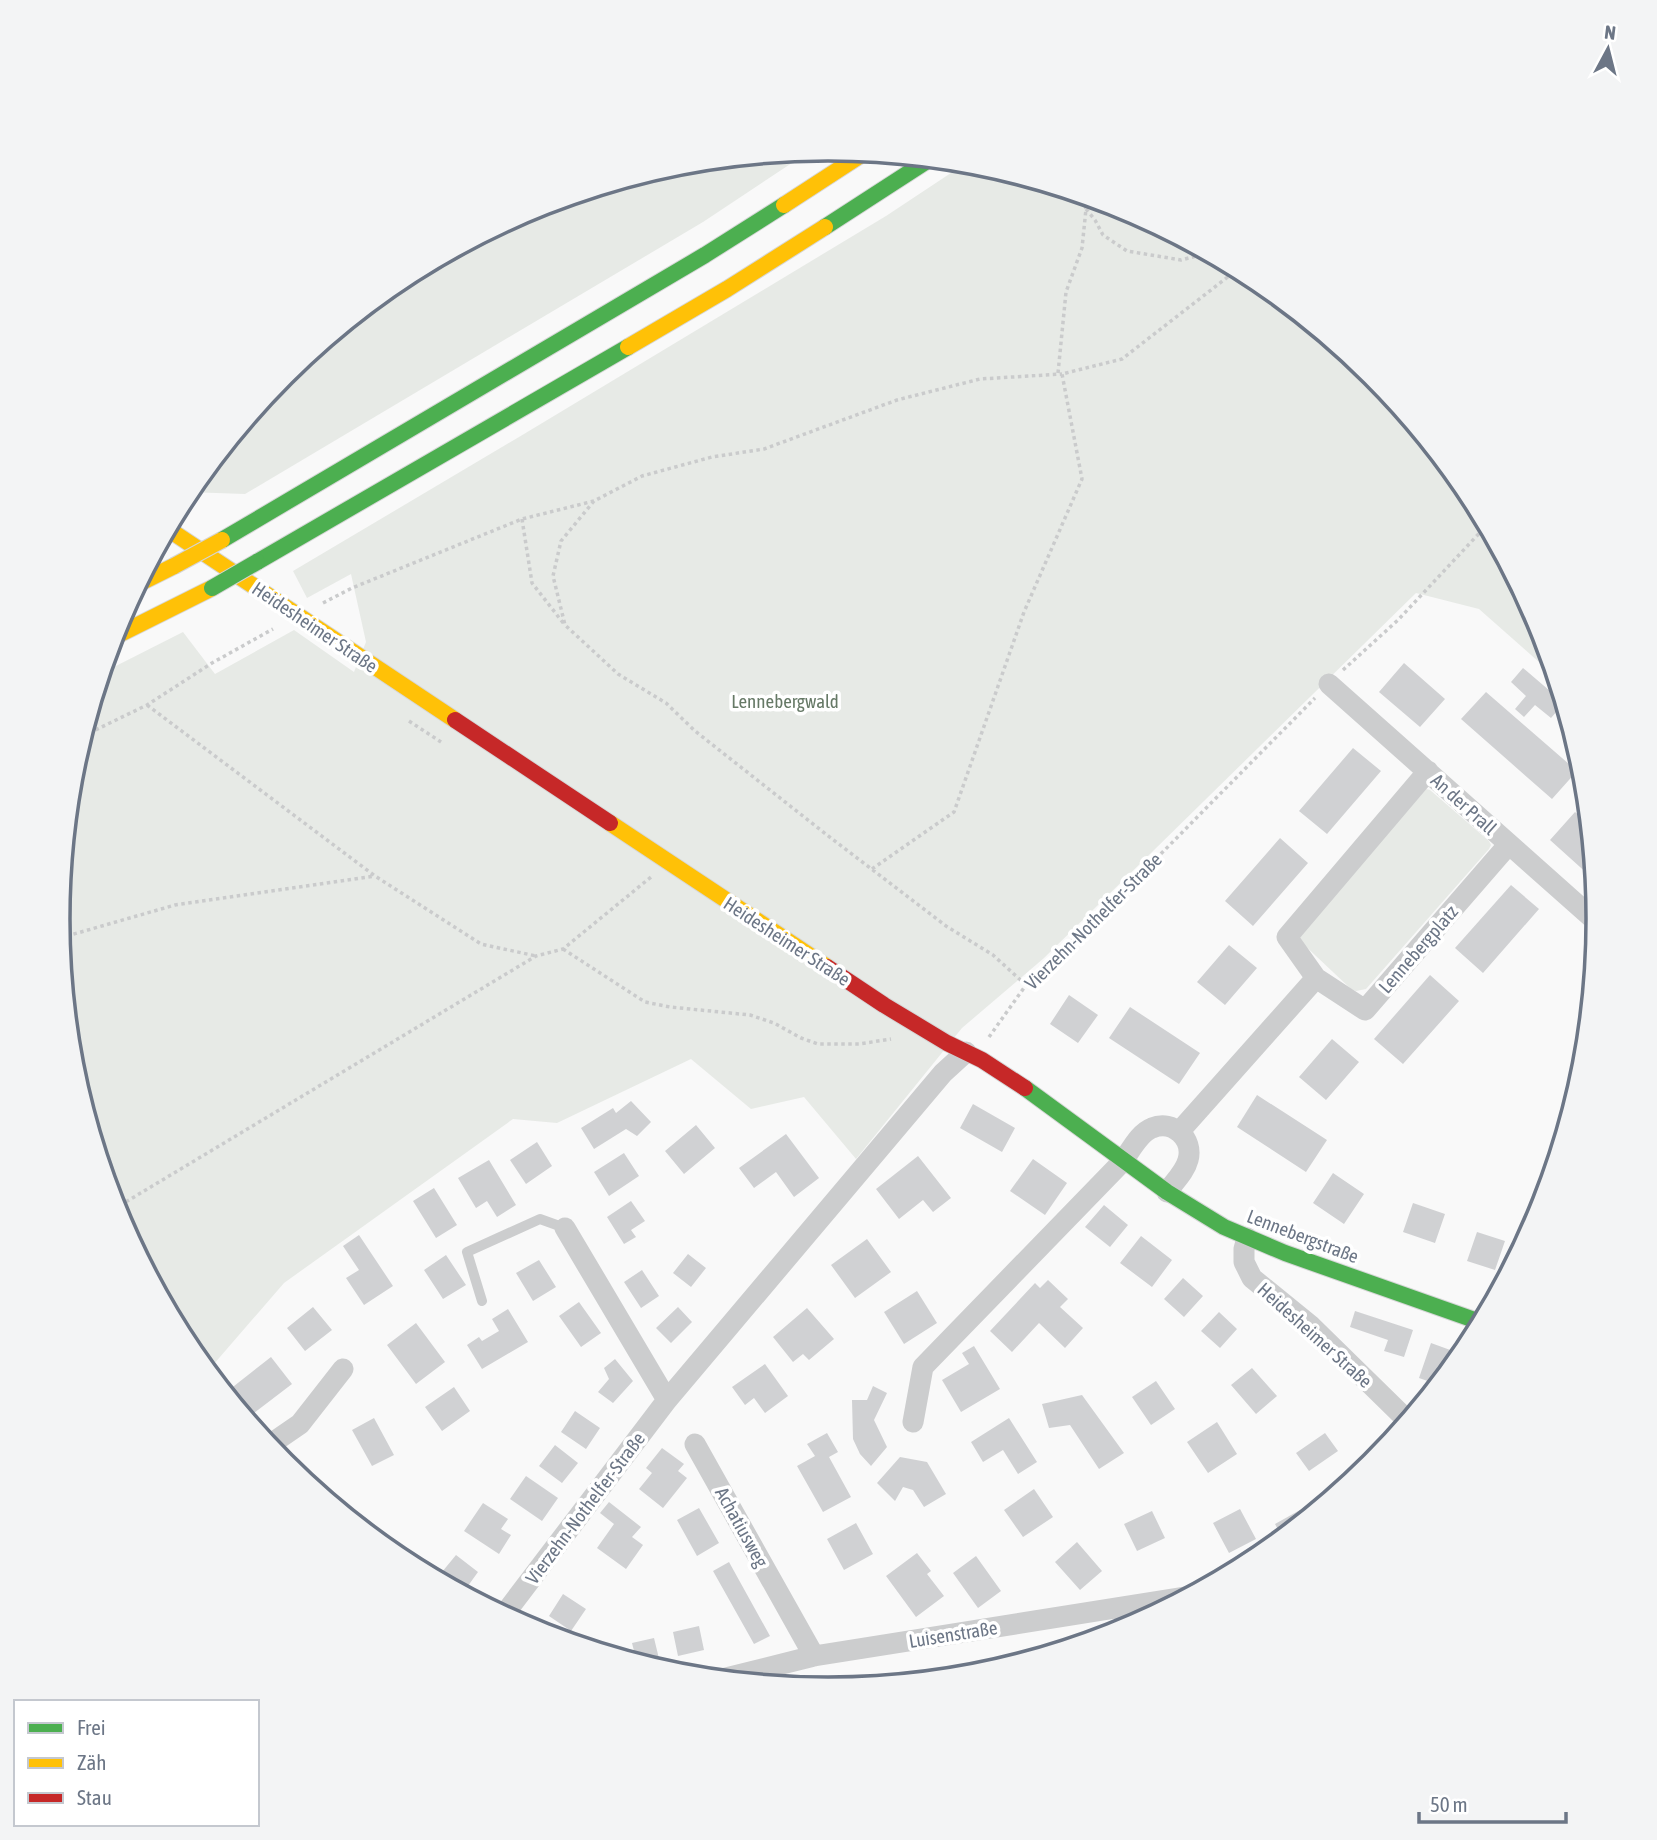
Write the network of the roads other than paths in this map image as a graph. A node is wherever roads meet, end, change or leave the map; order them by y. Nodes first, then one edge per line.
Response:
1 (850, 162) edge
2 (918, 167) edge
3 (176, 534) edge
4 (152, 577) edge
5 (128, 631) edge
6 (1329, 684) road end
7 (1428, 771) junction
8 (1509, 844) junction
9 (1587, 914) edge
10 (1316, 978) junction
11 (966, 1052) junction
12 (1179, 1132) junction
13 (1123, 1161) junction
14 (1167, 1192) junction
15 (565, 1228) joint
16 (1247, 1238) junction
17 (482, 1301) dead end
18 (1472, 1319) edge
19 (343, 1369) dead end
20 (667, 1400) junction
21 (1403, 1416) edge
22 (913, 1422) dead end
23 (277, 1440) edge
24 (695, 1444) dead end
25 (509, 1608) edge
26 (1130, 1613) edge
27 (814, 1656) junction
28 (744, 1674) edge

1 - 4 main road, bridge
2 - 5 main road, bridge
3 - 11 main road, Heidesheimer Straße
6 - 7 street, An der Prall
7 - 8 street, An der Prall
7 - 10 street, Lennebergplatz
8 - 9 street, An der Prall
8 - 10 street, Lennebergplatz
10 - 12 street
11 - 13 main road, Heidesheimer Straße
11 - 20 street, Vierzehn-Nothelfer-Straße
12 - 13 street
12 - 14 street
13 - 14 main road, Lennebergstraße
13 - 22 street
14 - 16 main road, Lennebergstraße
15 - 17 lane
15 - 20 street
16 - 18 main road, Lennebergstraße
16 - 21 street, Heidesheimer Straße
19 - 23 street
20 - 25 street, Vierzehn-Nothelfer-Straße
24 - 27 street, Achatiusweg
26 - 27 street, Luisenstraße
27 - 28 street, Luisenstraße

